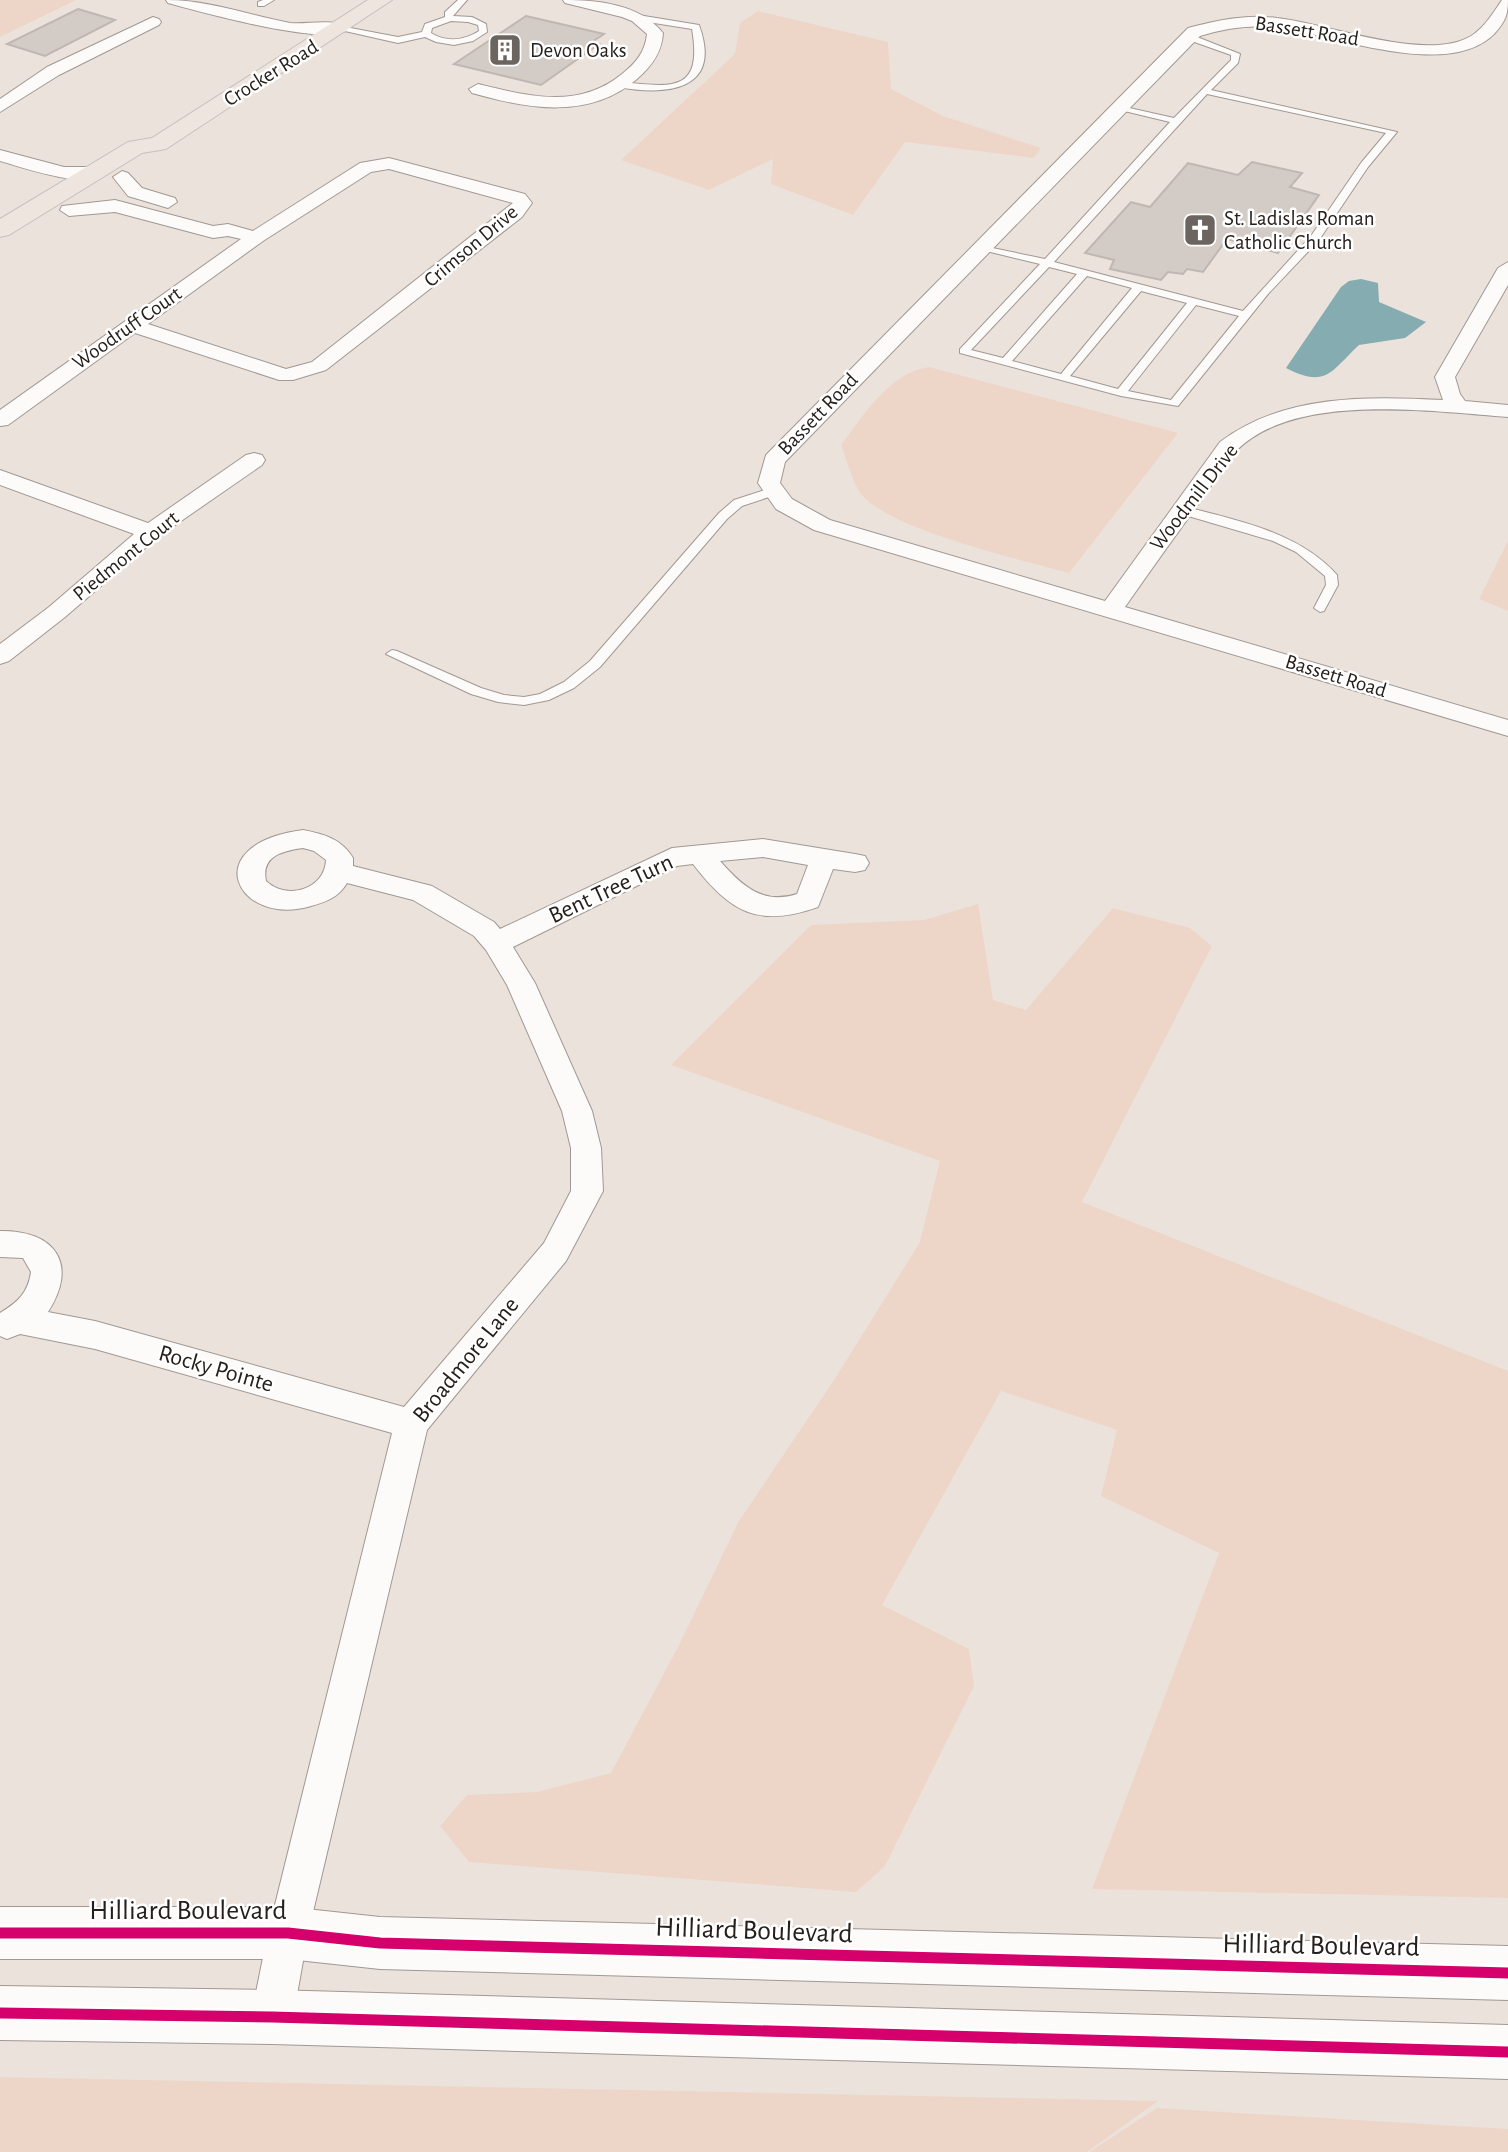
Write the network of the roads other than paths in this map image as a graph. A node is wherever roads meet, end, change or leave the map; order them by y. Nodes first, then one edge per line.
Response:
1 (174, 0) edge
2 (236, 0) edge
3 (382, 0) edge
4 (463, 0) edge
5 (571, 0) edge
6 (266, 2) edge
7 (1508, 3) edge
8 (450, 18) junction
9 (638, 18) junction
10 (153, 22) dead end
11 (340, 29) junction
12 (426, 34) junction
13 (1189, 37) junction
14 (621, 85) junction
15 (478, 89) dead end
16 (1205, 91) junction
17 (0, 107) edge
18 (1119, 107) junction
19 (1176, 121) junction
20 (158, 144) junction
21 (0, 155) edge
22 (95, 172) junction
23 (0, 173) edge
24 (122, 177) junction
25 (61, 204) junction
26 (0, 230) edge
27 (228, 230) junction
28 (256, 237) junction
29 (982, 247) junction
30 (0, 254) edge
31 (1047, 263) junction
32 (1508, 268) edge
33 (1084, 273) junction
34 (1138, 288) junction
35 (1192, 303) junction
36 (1247, 315) junction
37 (131, 325) junction
38 (1005, 362) junction
39 (1063, 378) junction
40 (1121, 393) junction
41 (1458, 407) junction
42 (1508, 411) edge
43 (0, 420) edge
44 (254, 460) dead end
45 (0, 477) edge
46 (774, 491) junction
47 (1182, 510) junction
48 (150, 532) junction
49 (1320, 608) dead end
50 (1111, 609) junction
51 (392, 654) dead end
52 (0, 656) edge
53 (1508, 728) edge
54 (700, 854) junction
55 (824, 858) junction
56 (855, 863) dead end
57 (340, 872) dead end
58 (496, 943) junction
59 (0, 1244) edge
60 (9, 1324) edge
61 (411, 1424) junction
62 (0, 1933) edge
63 (288, 1933) junction
64 (1508, 1973) edge
65 (0, 2013) edge
66 (272, 2017) junction
67 (1508, 2052) edge

1 - 11 street
2 - 6 street
3 - 11 main road, Crocker Road
4 - 8 lane
5 - 9 street
6 - 11 street
7 - 13 street, Bassett Road
8 - 12 lane
8 - 12 lane
9 - 14 street
9 - 14 lane
10 - 17 street
11 - 12 lane
11 - 20 main road, Crocker Road
13 - 16 lane
13 - 18 street, Bassett Road
14 - 15 street
16 - 19 lane
16 - 36 lane
18 - 19 lane
18 - 29 street, Bassett Road
19 - 31 lane
20 - 22 main road, Crocker Road
20 - 24 main road, Crocker Road
21 - 22 street
22 - 25 main road, Crocker Road
23 - 25 street
24 - 25 main road, Crocker Road
24 - 27 street
25 - 26 main road, Crocker Road
25 - 27 street
25 - 30 main road, Crocker Road
27 - 28 street
28 - 37 street, Woodruff Court
28 - 37 street, Crimson Drive
29 - 31 lane
29 - 46 street, Bassett Road
31 - 33 lane
31 - 38 lane
32 - 41 street
33 - 34 lane
33 - 38 lane
34 - 35 lane
34 - 39 lane
35 - 36 lane
35 - 40 lane
36 - 40 lane
37 - 43 street, Woodruff Court
38 - 39 lane
39 - 40 lane
41 - 42 street, Woodmill Drive
41 - 47 street, Woodmill Drive
44 - 48 street, Piedmont Court
45 - 48 street
46 - 50 street, Bassett Road
46 - 51 lane
47 - 49 lane
47 - 50 street, Woodmill Drive
48 - 52 street, Piedmont Court
50 - 53 street, Bassett Road
54 - 55 street, Bent Tree Turn
54 - 55 street
54 - 58 street, Bent Tree Turn
55 - 56 street, Bent Tree Turn
57 - 58 street, Broadmore Lane
58 - 61 street, Broadmore Lane
59 - 60 street
60 - 61 street, Rocky Pointe
61 - 63 street, Broadmore Lane
62 - 63 main road, Hilliard Boulevard
63 - 64 main road, Hilliard Boulevard
63 - 66 street, Broadmore Lane
65 - 66 main road
66 - 67 main road

